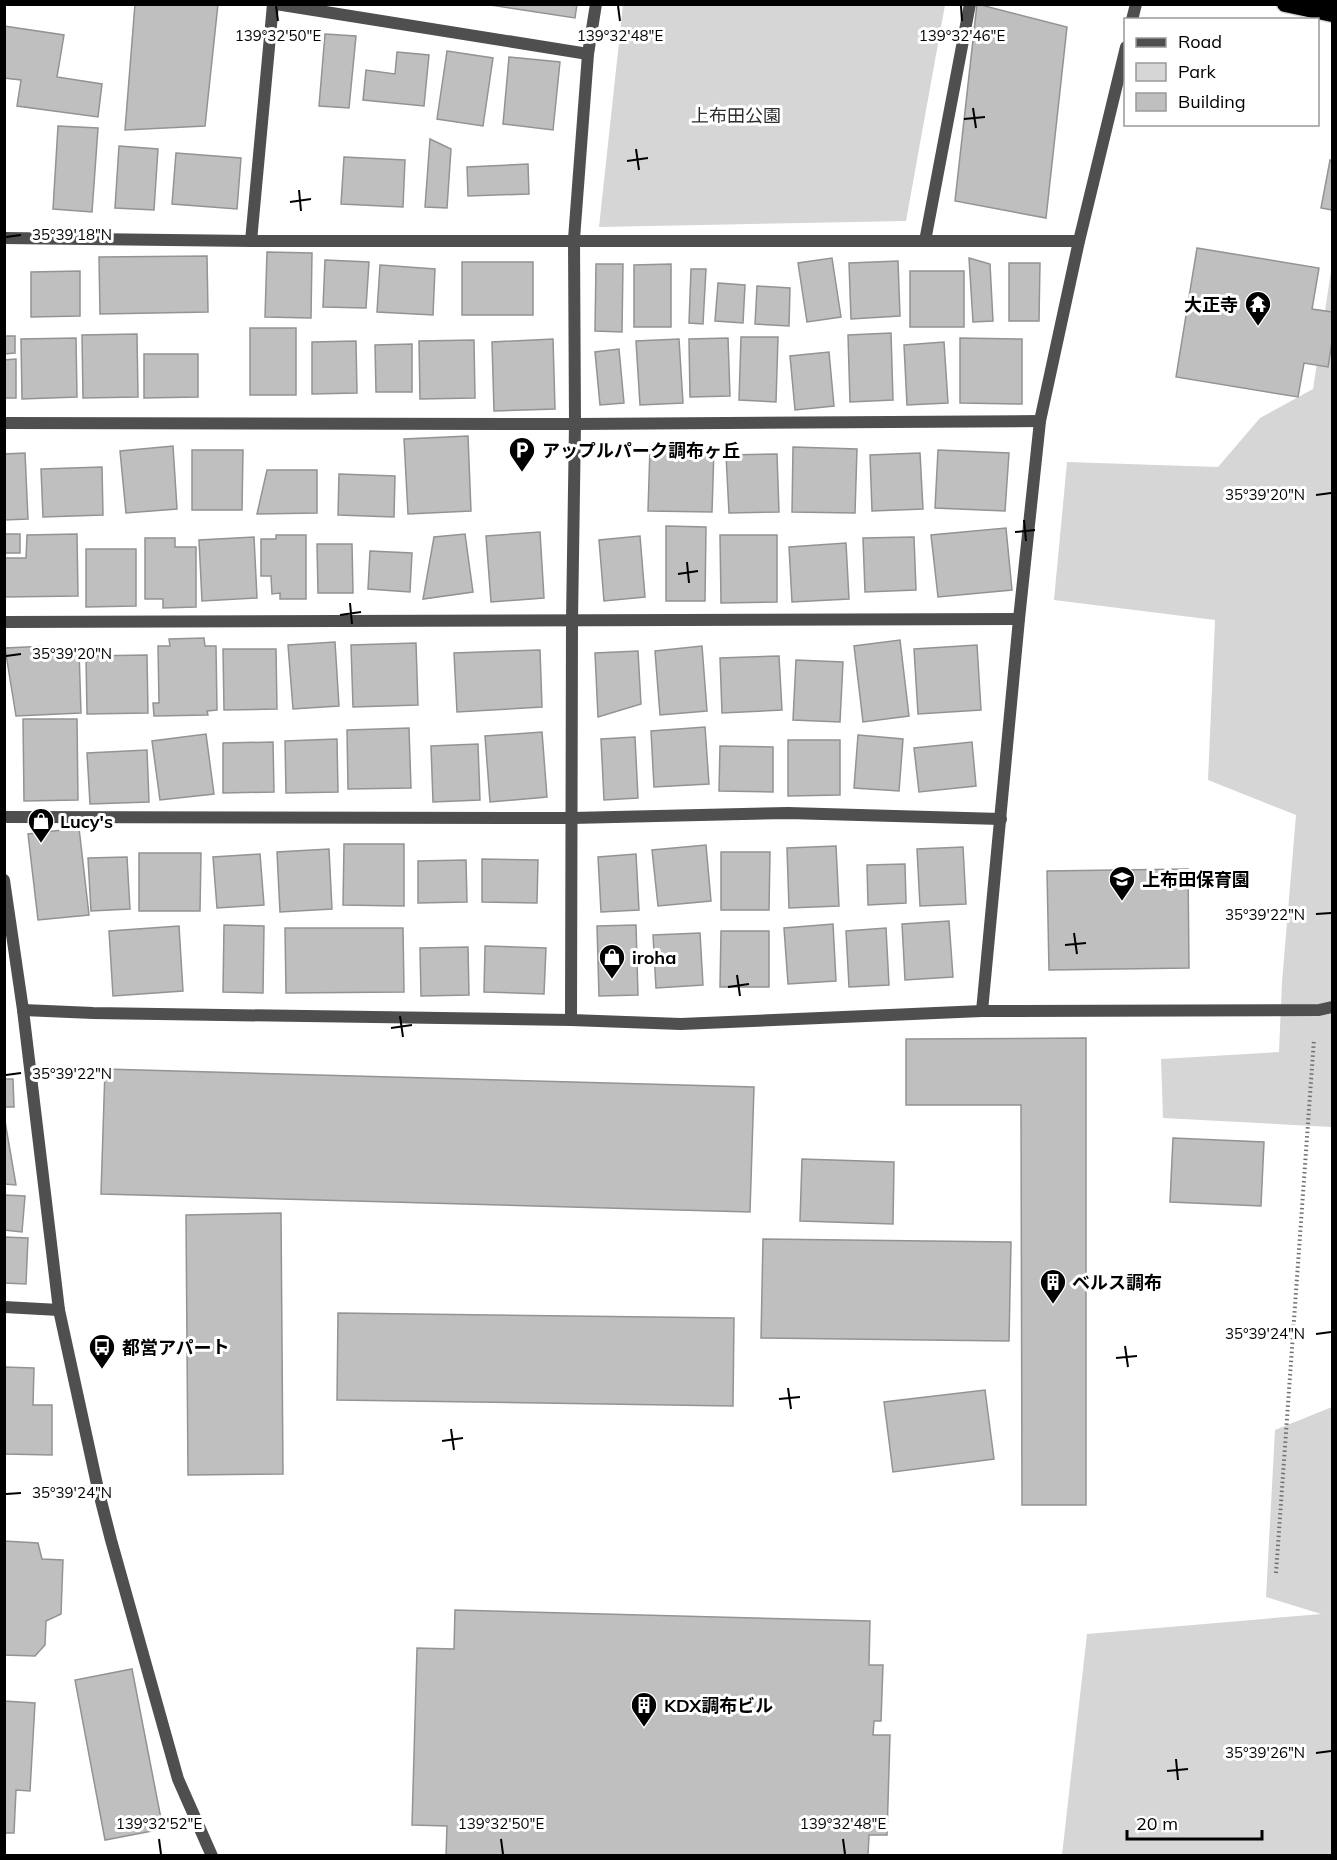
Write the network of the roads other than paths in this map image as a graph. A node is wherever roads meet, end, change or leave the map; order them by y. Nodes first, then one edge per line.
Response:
1 (274, 4) edge
2 (596, 4) edge
3 (970, 4) edge
4 (1285, 4) edge
5 (1332, 14) edge
6 (1124, 51) edge
7 (588, 54) junction
8 (4, 238) edge
9 (574, 240) junction
10 (251, 241) junction
11 (925, 241) junction
12 (1079, 241) junction
13 (1040, 421) junction
14 (4, 423) edge
15 (575, 424) junction
16 (1019, 619) junction
17 (572, 621) junction
18 (4, 622) edge
19 (4, 817) edge
20 (572, 818) junction
21 (1001, 819) junction
22 (4, 879) edge
23 (1332, 1007) edge
24 (24, 1010) junction
25 (982, 1011) junction
26 (571, 1020) junction
27 (4, 1307) edge
28 (59, 1310) junction
29 (212, 1856) edge

1 - 7 street
1 - 10 street
2 - 7 street
3 - 11 street
4 - 5 highway
6 - 12 street
7 - 9 street
8 - 10 street
9 - 10 street
9 - 11 street
9 - 15 street
11 - 12 street
12 - 13 street
13 - 15 street
13 - 16 street
14 - 15 street
15 - 17 street
16 - 17 street
16 - 21 street
17 - 18 street
17 - 20 street
19 - 20 street
20 - 21 street
20 - 26 street
21 - 25 street
22 - 24 street
23 - 25 street
24 - 26 street
24 - 28 street
25 - 26 street
27 - 28 street
28 - 29 street

